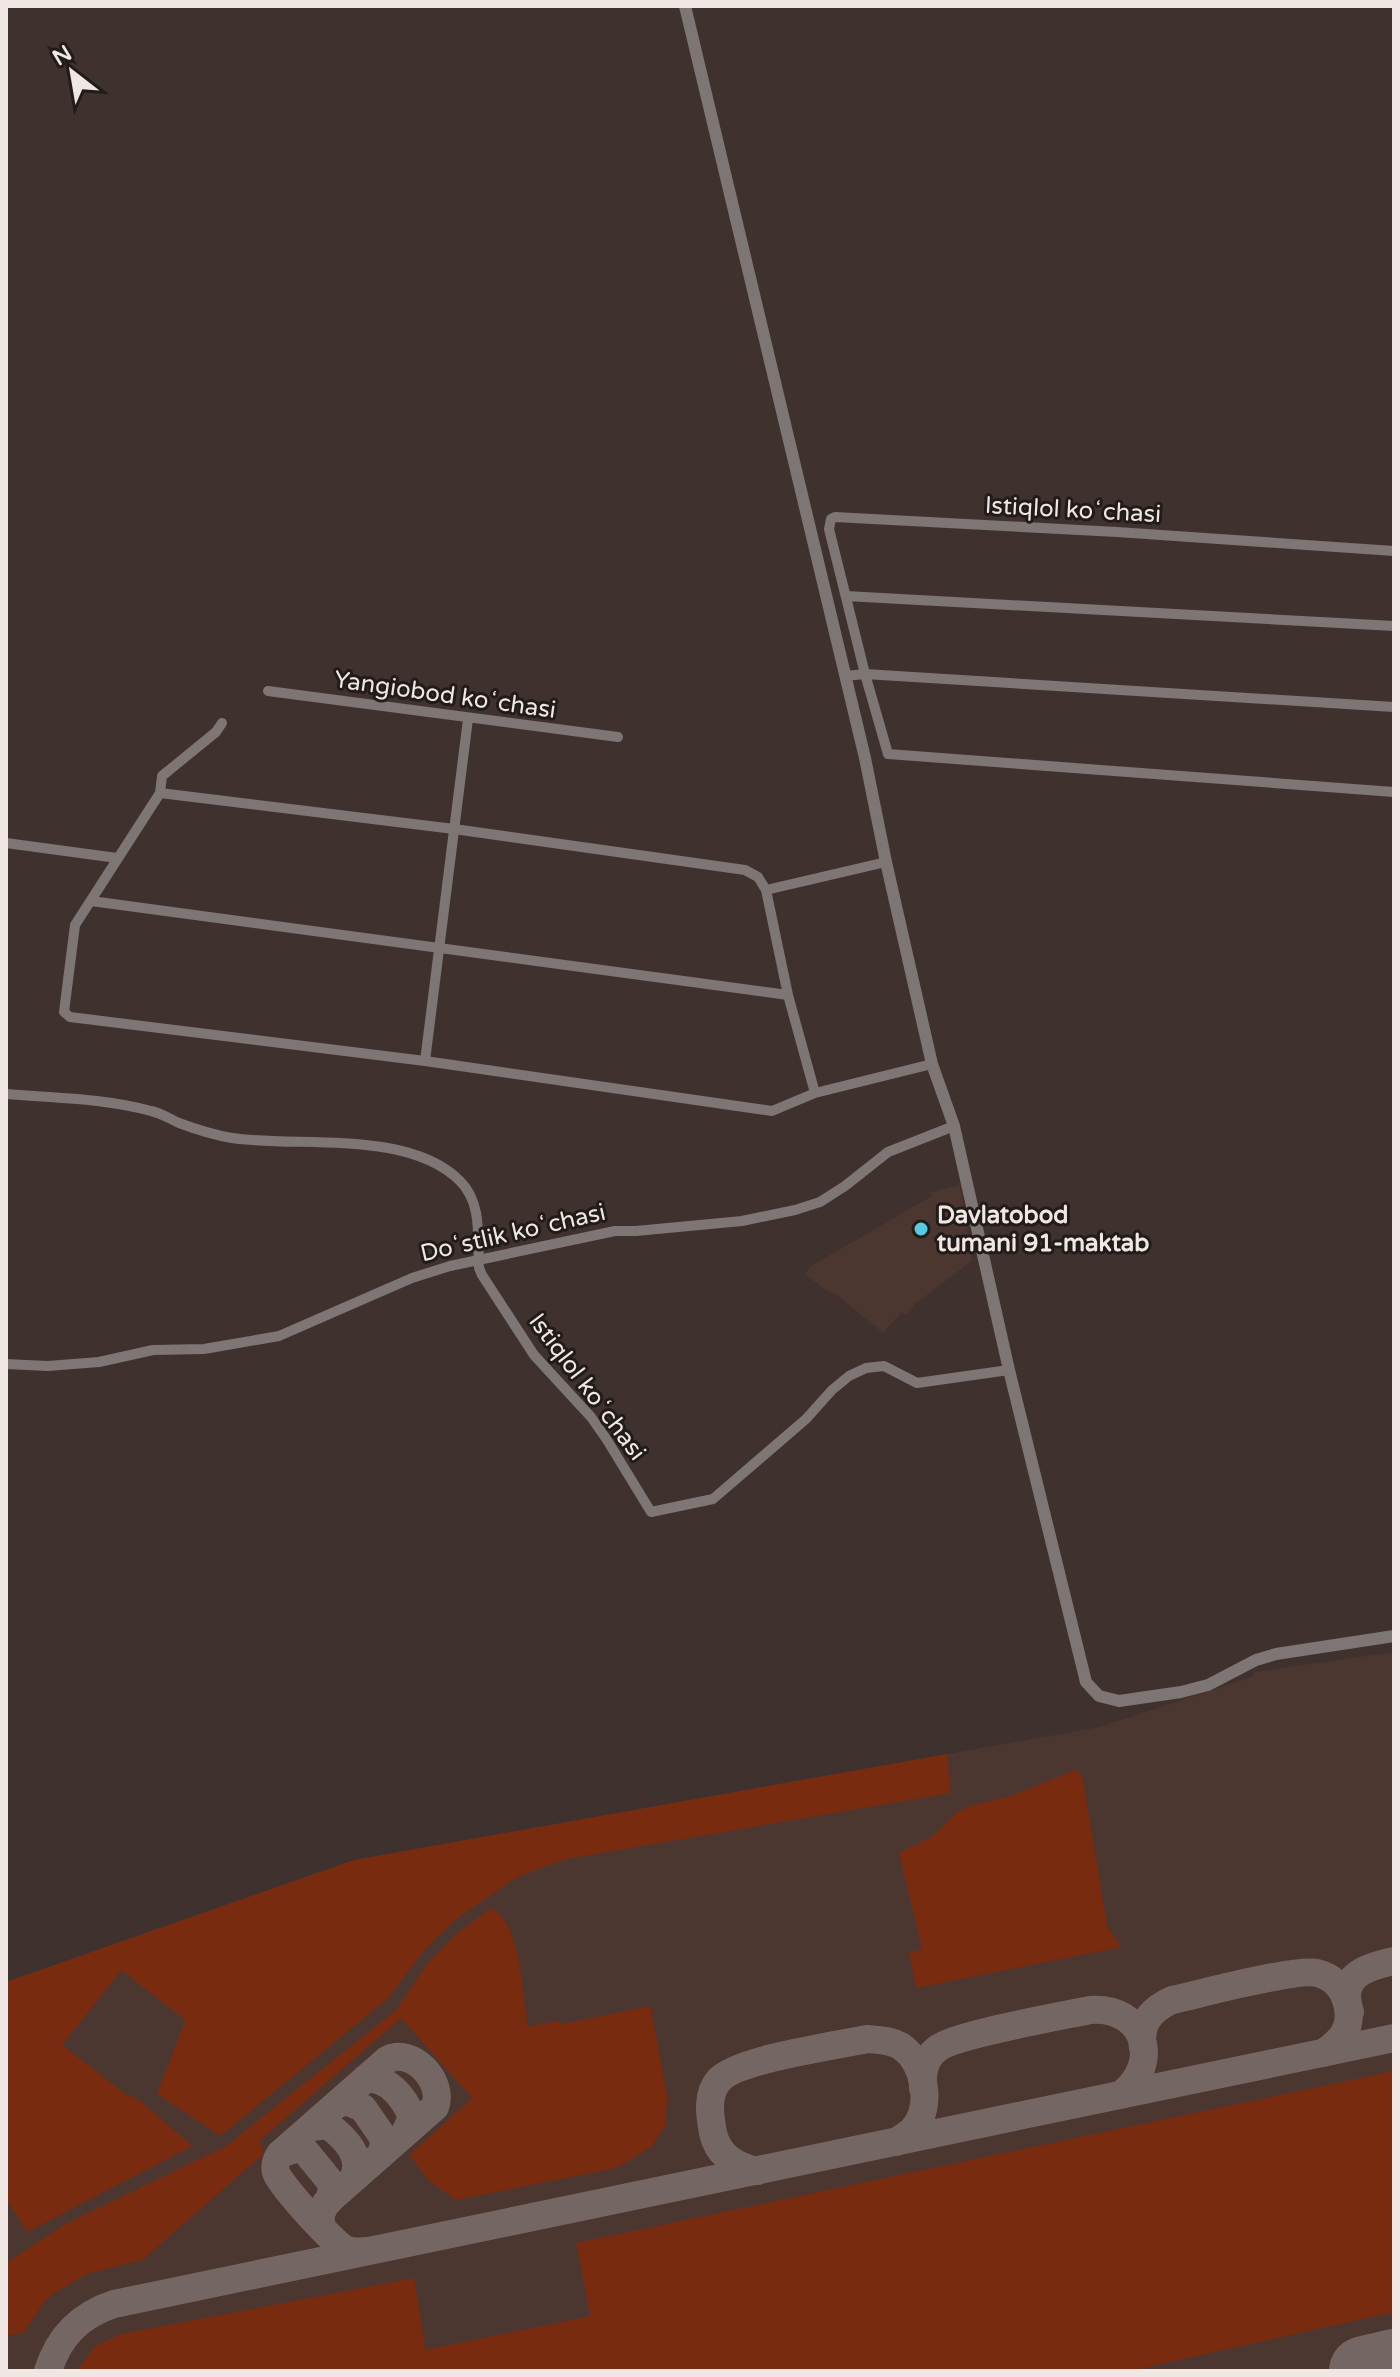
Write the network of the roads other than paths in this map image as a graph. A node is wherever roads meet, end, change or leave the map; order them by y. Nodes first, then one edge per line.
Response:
1 (685, 6) edge
2 (1394, 551) edge
3 (846, 596) junction
4 (1394, 626) edge
5 (865, 674) junction
6 (845, 676) junction
7 (268, 691) dead end
8 (1394, 707) edge
9 (468, 719) junction
10 (222, 723) dead end
11 (618, 737) dead end
12 (1394, 792) edge
13 (160, 793) junction
14 (454, 829) junction
15 (6, 843) edge
16 (117, 858) junction
17 (886, 862) junction
18 (766, 890) junction
19 (91, 901) junction
20 (439, 946) junction
21 (788, 995) junction
22 (425, 1061) junction
23 (932, 1064) junction
24 (815, 1093) junction
25 (6, 1094) edge
26 (954, 1126) junction
27 (478, 1259) junction
28 (6, 1364) edge
29 (1009, 1370) junction
30 (1394, 1636) edge

1 - 6 street
2 - 3 street, Istiqlol koʻchasi
3 - 4 street
3 - 5 street, Istiqlol koʻchasi
5 - 6 street
5 - 8 street
5 - 12 street, Istiqlol koʻchasi
6 - 17 street
7 - 9 street, Yangiobod koʻchasi
9 - 11 street, Yangiobod koʻchasi
9 - 14 street
10 - 13 street
13 - 14 street
13 - 16 street
14 - 18 street
14 - 20 street
15 - 16 street
16 - 19 street
17 - 18 street
17 - 23 street
18 - 21 street
19 - 20 street
19 - 22 street
20 - 21 street
20 - 22 street
21 - 24 street
22 - 24 street
23 - 24 street
23 - 26 street
25 - 27 street
26 - 27 street, Doʻstlik koʻchasi
26 - 29 street
27 - 28 street, Doʻstlik koʻchasi
27 - 29 street, Istiqlol koʻchasi
29 - 30 street

